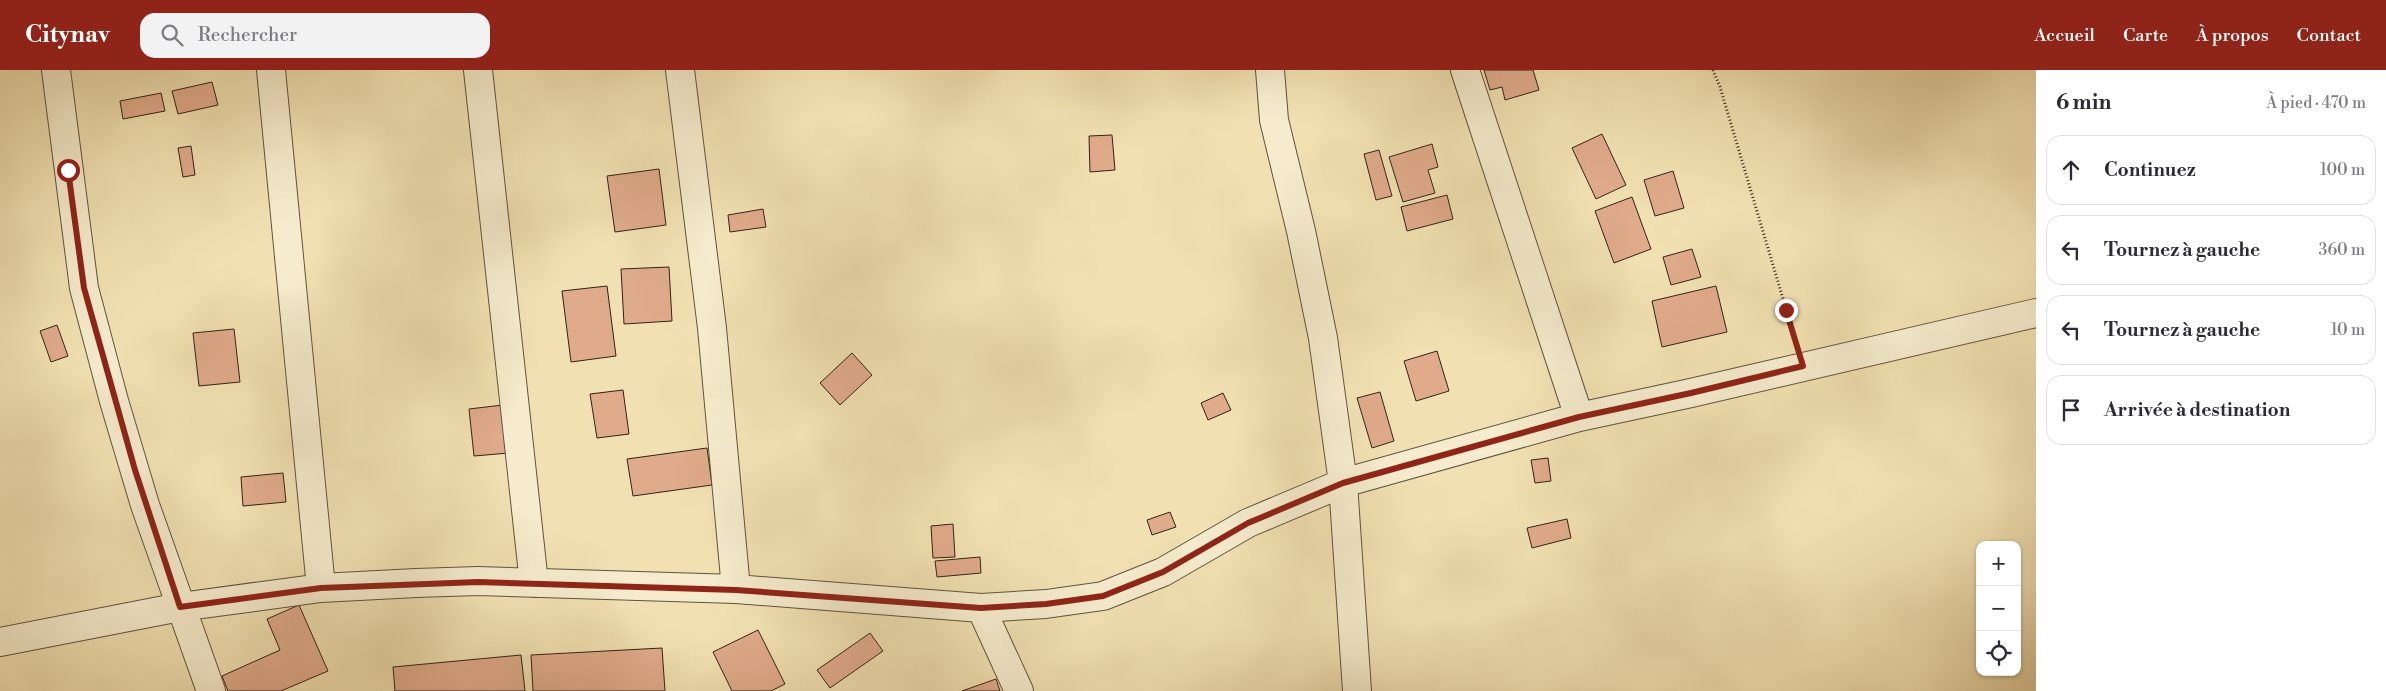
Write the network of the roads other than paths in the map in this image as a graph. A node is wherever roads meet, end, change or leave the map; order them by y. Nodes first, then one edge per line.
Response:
1 (56, 70) edge
2 (272, 70) edge
3 (478, 70) edge
4 (680, 70) edge
5 (1270, 70) edge
6 (1465, 70) edge
7 (2036, 313) edge
8 (1579, 417) junction
9 (1343, 483) junction
10 (534, 583) junction
11 (321, 588) junction
12 (736, 590) junction
13 (180, 607) junction
14 (981, 608) junction
15 (0, 642) edge
16 (211, 691) edge
17 (1019, 691) edge
18 (1357, 691) edge

1 - 13 street
2 - 11 street
3 - 10 street
4 - 12 street
5 - 9 street
6 - 8 street
7 - 8 street
8 - 9 street
9 - 14 street
9 - 18 street
10 - 11 street
10 - 12 street
11 - 13 street
12 - 14 street
13 - 15 street
13 - 16 street
14 - 17 street

